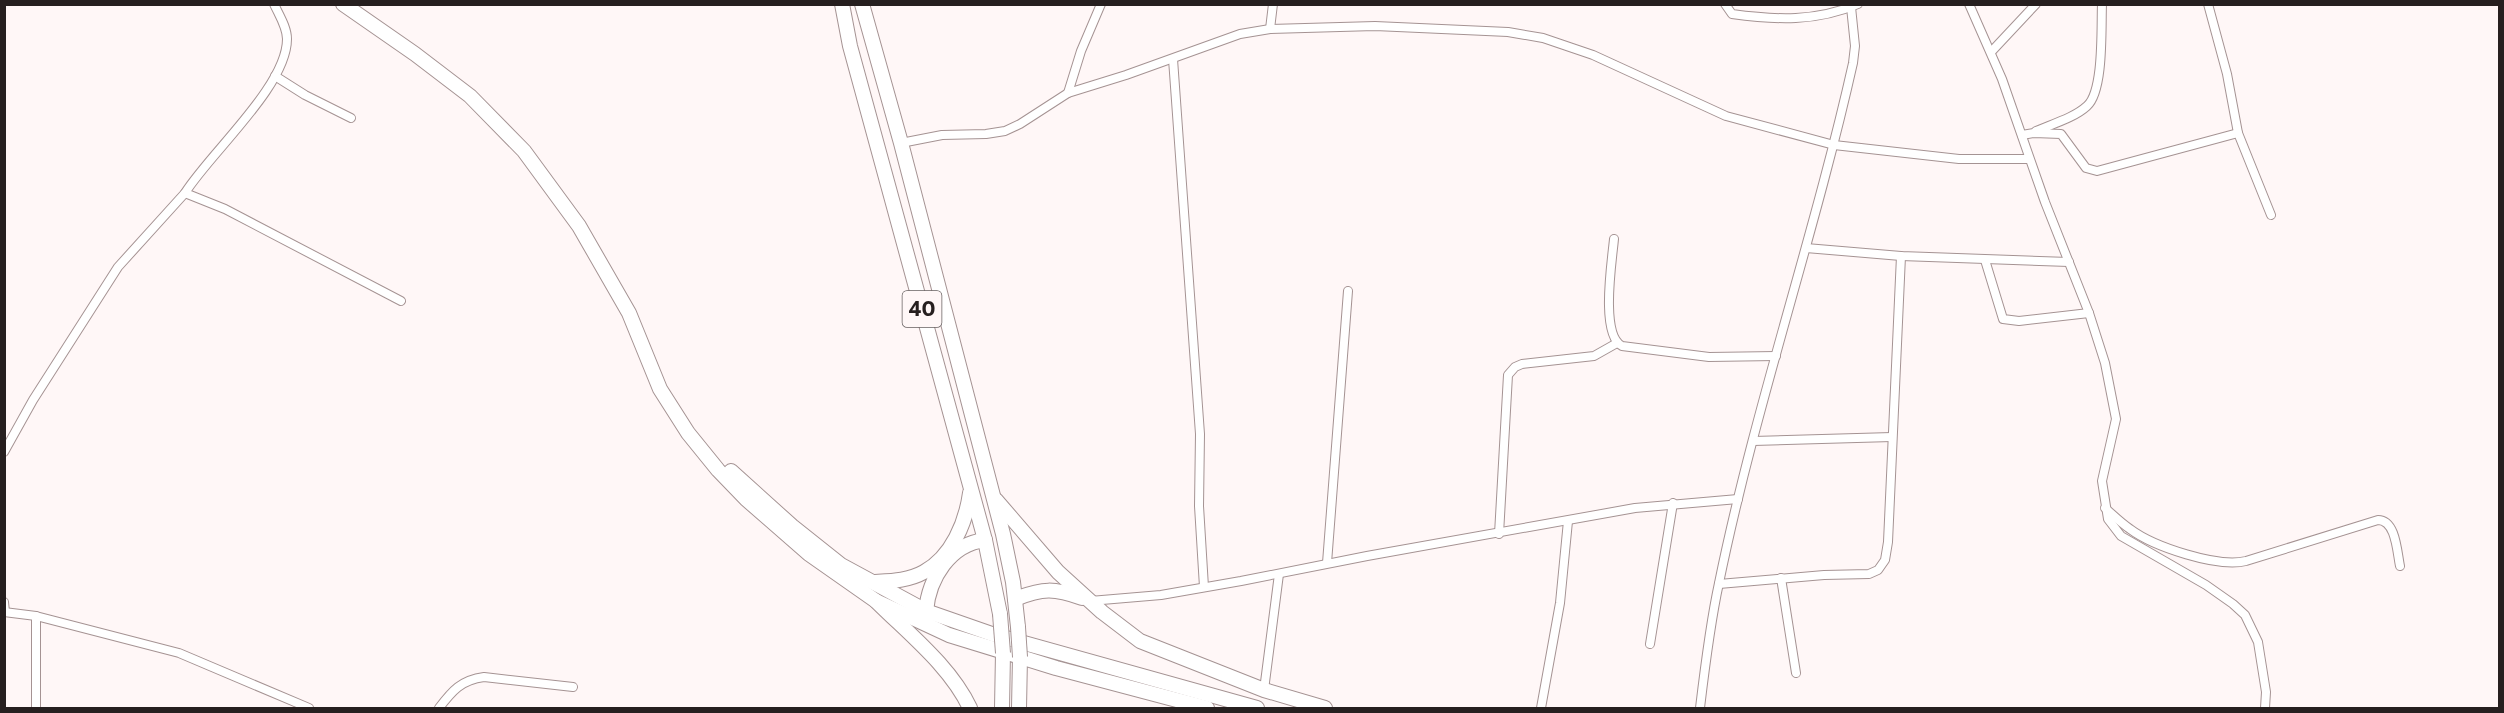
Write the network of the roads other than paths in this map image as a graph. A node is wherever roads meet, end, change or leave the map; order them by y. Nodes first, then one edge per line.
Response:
1 (274, 4) edge
2 (343, 4) edge
3 (842, 4) edge
4 (862, 4) edge
5 (1101, 4) edge
6 (1273, 4) edge
7 (1725, 4) edge
8 (1968, 4) edge
9 (2036, 4) edge
10 (2102, 4) edge
11 (2208, 4) edge
12 (1854, 6) edge
13 (1270, 28) junction
14 (872, 42) junction
15 (850, 46) junction
16 (1991, 51) junction
17 (1173, 59) junction
18 (275, 76) junction
19 (1068, 93) junction
20 (351, 118) dead end
21 (2034, 133) junction
22 (2238, 133) junction
23 (2022, 135) junction
24 (901, 142) junction
25 (1834, 145) junction
26 (2029, 159) junction
27 (185, 193) junction
28 (2271, 215) dead end
29 (1614, 239) dead end
30 (1806, 248) junction
31 (1901, 256) junction
32 (1985, 260) junction
33 (2069, 262) junction
34 (1348, 291) dead end
35 (401, 301) dead end
36 (2089, 312) junction
37 (1617, 343) junction
38 (1776, 356) junction
39 (1892, 437) junction
40 (1753, 441) junction
41 (4, 452) edge
42 (971, 488) junction
43 (750, 495) junction
44 (992, 496) junction
45 (1738, 499) junction
46 (1673, 503) junction
47 (2105, 508) junction
48 (1568, 521) junction
49 (1499, 534) junction
50 (985, 540) junction
51 (1328, 563) junction
52 (2400, 567) dead end
53 (1279, 574) junction
54 (1781, 578) junction
55 (873, 582) junction
56 (1719, 584) junction
57 (1204, 587) junction
58 (1015, 599) junction
59 (876, 601) junction
60 (1090, 601) junction
61 (4, 602) edge
62 (926, 611) junction
63 (5, 612) edge
64 (36, 616) junction
65 (1650, 644) dead end
66 (1797, 674) dead end
67 (573, 687) dead end
68 (1264, 690) junction
69 (36, 708) edge
70 (309, 708) edge
71 (439, 708) edge
72 (970, 708) edge
73 (1002, 708) edge
74 (1019, 708) edge
75 (1207, 708) edge
76 (1257, 708) edge
77 (1325, 708) edge
78 (1541, 708) edge
79 (1700, 708) edge
80 (2265, 708) edge

1 - 18 street
2 - 43 main road
3 - 15 main road, 40
4 - 14 main road, 40
5 - 19 street
6 - 13 street
7 - 12 street
8 - 16 street
9 - 16 street
10 - 21 street
11 - 22 street
12 - 25 street
13 - 17 street
13 - 25 street
14 - 15 main road
14 - 24 main road, 40
15 - 42 main road, 40
16 - 23 street
17 - 19 street
17 - 57 street
18 - 20 street
18 - 27 street
19 - 24 street
21 - 22 street
21 - 23 street
22 - 28 street
23 - 26 street
24 - 44 main road, 40
25 - 26 street
25 - 30 street
26 - 33 street
27 - 35 street
27 - 41 street
29 - 37 street
30 - 31 street
30 - 38 street
31 - 32 street
31 - 39 street
32 - 33 street
32 - 36 street
33 - 36 street
34 - 51 street
36 - 47 street
37 - 38 street
37 - 49 street
38 - 40 street
39 - 40 street
39 - 54 street
40 - 45 street
42 - 50 main road, 40
42 - 55 main road
43 - 55 main road
43 - 59 main road
44 - 58 main road, 40
44 - 60 main road
45 - 46 street
45 - 56 street
46 - 48 street
46 - 65 street
47 - 52 street
47 - 80 street
48 - 49 street
48 - 78 street
49 - 51 street
50 - 62 main road
50 - 73 main road, 40, bridge
51 - 53 street
53 - 57 street
53 - 68 street
54 - 56 street
54 - 66 street
55 - 62 main road
56 - 79 street
57 - 60 street
58 - 60 main road
58 - 74 main road, 40, bridge
59 - 72 main road
59 - 75 main road
60 - 68 main road
61 - 63 street
62 - 76 main road
63 - 64 street
64 - 69 street
64 - 70 street
67 - 71 street
68 - 77 main road

